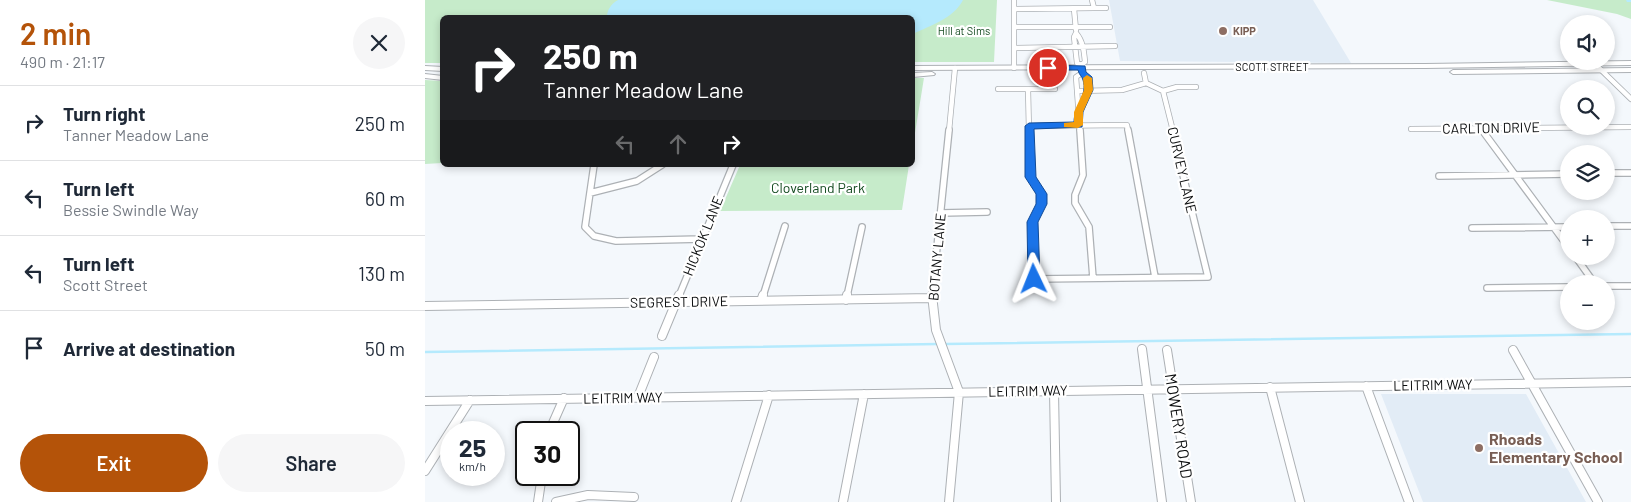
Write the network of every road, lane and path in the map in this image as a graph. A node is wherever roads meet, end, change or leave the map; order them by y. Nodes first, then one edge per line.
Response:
1 (1014, 0) edge
2 (1092, 0) edge
3 (1074, 8) junction
4 (1094, 8) junction
5 (1106, 8) dead end
6 (1015, 9) junction
7 (1076, 27) junction
8 (1110, 27) dead end
9 (1015, 28) junction
10 (1077, 33) junction
11 (1115, 46) dead end
12 (1074, 47) junction
13 (1083, 47) junction
14 (1015, 48) junction
15 (1075, 54) junction
16 (1084, 54) junction
17 (1615, 63) edge
18 (1631, 63) edge
19 (1560, 64) edge
20 (425, 68) edge
21 (915, 68) edge
22 (1014, 68) junction
23 (440, 69) edge
24 (1082, 69) junction
25 (1427, 69) junction
26 (1192, 70) junction
27 (1631, 70) edge
28 (955, 71) junction
29 (1602, 71) junction
30 (1144, 73) junction
31 (915, 74) edge
32 (425, 76) edge
33 (440, 78) edge
34 (1146, 83) junction
35 (1196, 87) dead end
36 (1028, 89) junction
37 (1055, 89) dead end
38 (997, 90) dead end
39 (1089, 90) junction
40 (1077, 91) junction
41 (1163, 91) junction
42 (1631, 99) edge
43 (1078, 112) junction
44 (1078, 125) junction
45 (1029, 126) junction
46 (1631, 127) edge
47 (1480, 128) junction
48 (1411, 129) dead end
49 (594, 167) edge
50 (659, 167) edge
51 (732, 167) edge
52 (1615, 173) edge
53 (1631, 173) edge
54 (1514, 174) junction
55 (1560, 174) edge
56 (1439, 176) dead end
57 (590, 193) junction
58 (987, 212) dead end
59 (941, 213) junction
60 (785, 226) dead end
61 (862, 226) dead end
62 (1615, 226) edge
63 (1631, 226) edge
64 (1553, 227) junction
65 (1560, 227) edge
66 (1472, 228) dead end
67 (1560, 236) edge
68 (702, 239) junction
69 (1155, 277) junction
70 (1093, 278) junction
71 (1034, 279) joint
72 (1615, 286) edge
73 (1631, 286) edge
74 (1560, 287) edge
75 (1487, 288) dead end
76 (932, 298) junction
77 (846, 300) junction
78 (761, 301) junction
79 (676, 302) junction
80 (425, 306) edge
81 (662, 336) dead end
82 (1142, 349) dead end
83 (1167, 350) dead end
84 (1513, 350) dead end
85 (655, 357) dead end
86 (1531, 383) junction
87 (1630, 384) edge
88 (1366, 386) junction
89 (1270, 387) junction
90 (1148, 389) junction
91 (1173, 389) junction
92 (1054, 391) junction
93 (959, 392) junction
94 (864, 394) junction
95 (769, 395) junction
96 (638, 397) junction
97 (564, 398) junction
98 (470, 400) junction
99 (425, 401) edge
100 (554, 421) edge
101 (425, 471) edge
102 (539, 486) edge
103 (634, 497) dead end
104 (537, 502) edge
105 (556, 502) edge
106 (736, 502) edge
107 (843, 502) edge
108 (949, 502) edge
109 (1056, 502) edge
110 (1162, 502) edge
111 (1191, 502) edge
112 (1300, 502) edge
113 (1409, 502) edge
114 (1598, 502) edge

1 - 6 street
2 - 4 street
3 - 4 street
3 - 6 street
3 - 7 street
4 - 5 street
6 - 9 street
7 - 8 street
7 - 9 street
7 - 10 street
9 - 14 street
10 - 12 street
10 - 13 street
11 - 13 street
12 - 13 street
12 - 14 street
12 - 15 street
13 - 16 street
14 - 22 street
15 - 16 street
15 - 24 street
16 - 24 street
17 - 18 main road, SCOTT STREET
19 - 25 main road, SCOTT STREET
20 - 23 main road
21 - 28 main road, SCOTT STREET
22 - 24 main road, SCOTT STREET
22 - 28 main road, SCOTT STREET
24 - 26 main road, SCOTT STREET
24 - 28 main road, SCOTT STREET
24 - 30 main road, SCOTT STREET
24 - 39 street
24 - 40 street
25 - 26 main road, SCOTT STREET
25 - 29 main road, SCOTT STREET
26 - 30 main road, SCOTT STREET
27 - 29 main road, SCOTT STREET
28 - 31 main road, SCOTT STREET
28 - 59 street, BOTANY LANE
29 - 42 street
30 - 34 street
32 - 33 main road
34 - 39 street
34 - 41 street
35 - 41 street
36 - 37 street
36 - 38 street
36 - 45 street
39 - 40 street
39 - 43 street
40 - 43 street
41 - 69 street, CURVEY LANE
43 - 44 street
44 - 45 street
44 - 69 street
44 - 70 street
45 - 71 street
46 - 47 street, CARLTON DRIVE
47 - 48 street, CARLTON DRIVE
47 - 54 street
49 - 57 street
50 - 57 street
51 - 68 street, HICKOK LANE
52 - 53 street
54 - 55 street
54 - 56 street
54 - 64 street
57 - 68 street
58 - 59 street
59 - 76 street, BOTANY LANE
60 - 78 street
61 - 77 street
62 - 63 street
64 - 65 street
64 - 66 street
64 - 67 street
68 - 79 street, HICKOK LANE
69 - 70 street
70 - 71 street
72 - 73 street
74 - 75 street
76 - 77 street, SEGREST DRIVE
76 - 93 street, BOTANY LANE
77 - 78 street, SEGREST DRIVE
78 - 79 street, SEGREST DRIVE
79 - 80 street, SEGREST DRIVE
79 - 81 street, HICKOK LANE
82 - 90 street, MOWERY ROAD
83 - 91 street, MOWERY ROAD
84 - 86 street
85 - 96 street
86 - 87 street, LEITRIM WAY
86 - 88 street, LEITRIM WAY
86 - 114 street
88 - 89 street, LEITRIM WAY
88 - 113 street
89 - 91 street, LEITRIM WAY
89 - 112 street
90 - 91 street, LEITRIM WAY
90 - 92 street, LEITRIM WAY
90 - 110 street, MOWERY ROAD
91 - 111 street, MOWERY ROAD
92 - 93 street, LEITRIM WAY
92 - 109 street
93 - 94 street, LEITRIM WAY
93 - 108 street, BOTANY LANE
94 - 95 street, LEITRIM WAY
94 - 107 street
95 - 96 street, LEITRIM WAY
95 - 106 street
96 - 97 street, LEITRIM WAY
97 - 98 street, LEITRIM WAY
97 - 100 street
98 - 99 street, LEITRIM WAY
98 - 101 street
102 - 104 street
103 - 105 street

